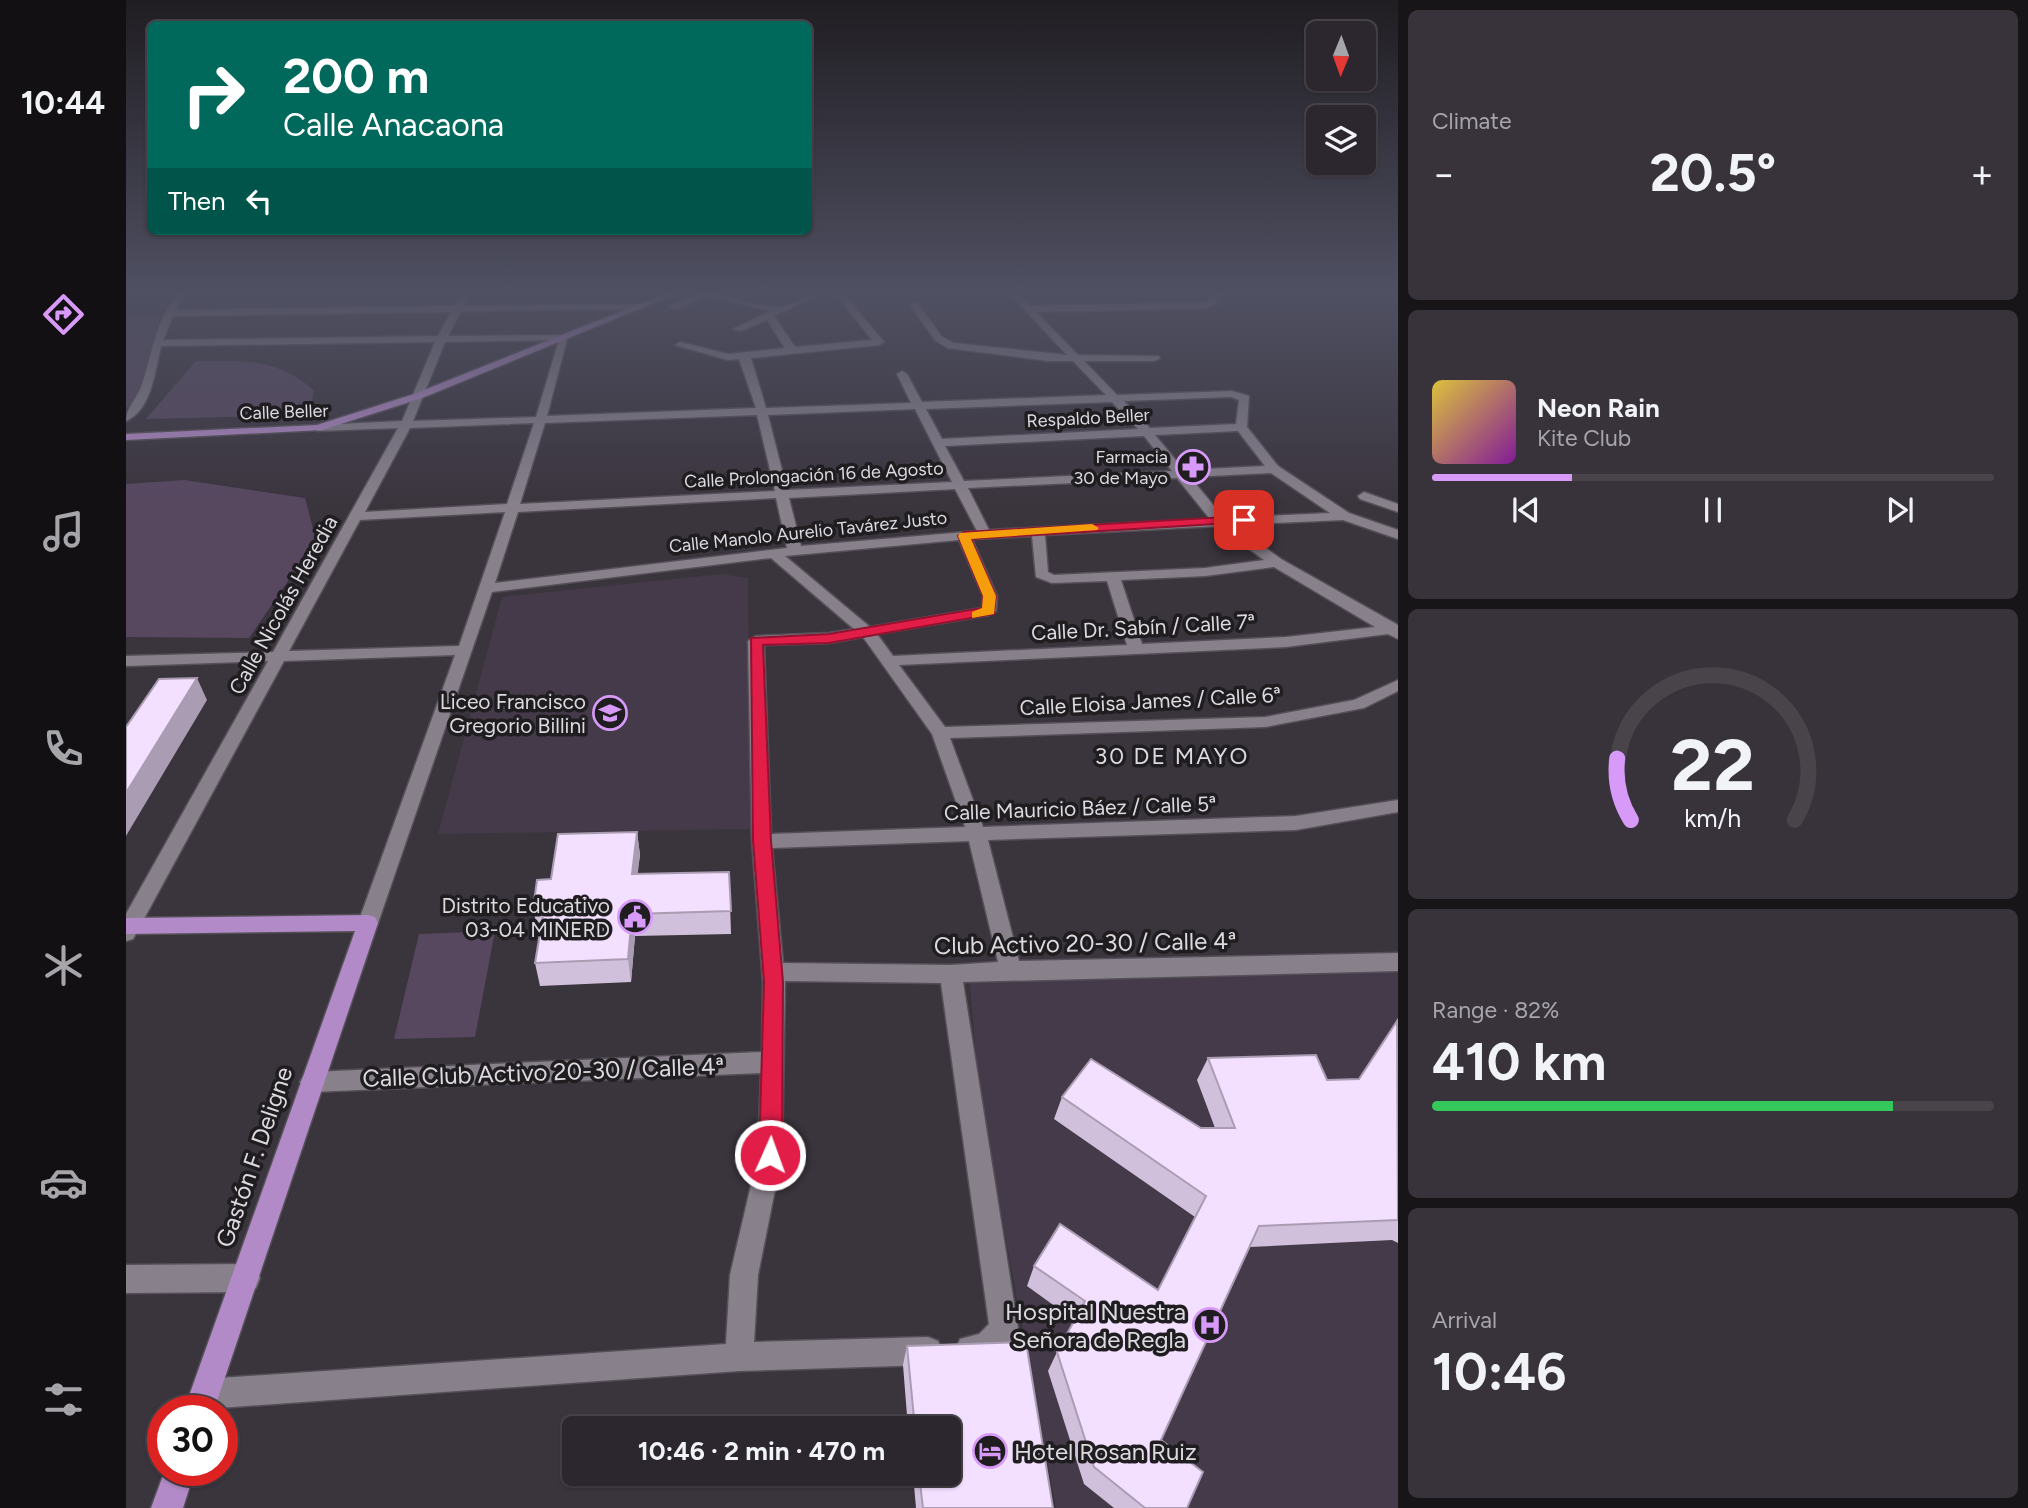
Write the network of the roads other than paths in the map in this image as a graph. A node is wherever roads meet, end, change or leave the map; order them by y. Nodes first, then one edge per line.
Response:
1 (153, 363) edge
2 (431, 363) edge
3 (499, 363) edge
4 (558, 363) edge
5 (746, 363) edge
6 (1079, 363) edge
7 (902, 374) dead end
8 (418, 396) junction
9 (1114, 398) junction
10 (918, 406) junction
11 (762, 411) junction
12 (126, 418) edge
13 (542, 420) junction
14 (406, 425) junction
15 (1241, 427) junction
16 (318, 428) junction
17 (1147, 432) junction
18 (126, 437) edge
19 (937, 443) junction
20 (1273, 469) junction
21 (1184, 475) junction
22 (959, 485) junction
23 (781, 494) junction
24 (1364, 496) dead end
25 (511, 507) junction
26 (1398, 508) edge
27 (356, 516) junction
28 (1344, 516) junction
29 (1219, 521) junction
30 (1038, 531) junction
31 (985, 534) junction
32 (1398, 535) edge
33 (964, 536) junction
34 (795, 551) junction
35 (773, 553) junction
36 (1276, 562) junction
37 (1113, 578) junction
38 (487, 588) junction
39 (1396, 630) edge
40 (868, 633) junction
41 (1136, 648) junction
42 (465, 650) junction
43 (280, 654) junction
44 (126, 661) edge
45 (888, 661) junction
46 (1398, 685) edge
47 (940, 733) junction
48 (1398, 806) edge
49 (977, 835) junction
50 (762, 841) junction
51 (368, 923) junction
52 (127, 928) edge
53 (1398, 962) edge
54 (1012, 970) junction
55 (772, 972) junction
56 (951, 974) junction
57 (773, 1062) junction
58 (312, 1082) junction
59 (246, 1278) junction
60 (126, 1279) edge
61 (739, 1357) junction
62 (204, 1395) edge
63 (238, 1399) edge
64 (175, 1486) edge
65 (167, 1508) edge

1 - 12 street
2 - 8 street, Calle Nicolás Heredia
3 - 8 main road
4 - 13 street
5 - 11 street
6 - 9 street
7 - 10 street
8 - 14 street, Calle Nicolás Heredia
8 - 16 main road
9 - 10 street, Calle Beller
9 - 15 street, Calle Beller
9 - 17 street
10 - 11 street, Calle Beller
10 - 19 street
11 - 13 street, Calle Beller
11 - 23 street
13 - 14 street, Calle Beller
13 - 25 street
14 - 16 street, Calle Beller
14 - 27 street, Calle Nicolás Heredia
15 - 17 street, Respaldo Beller
15 - 20 street
16 - 18 main road, Calle Beller
17 - 19 street, Respaldo Beller
17 - 21 street
19 - 22 street
20 - 21 street, Calle Prolongación 16 de Agosto
20 - 28 street
21 - 22 street, Calle Prolongación 16 de Agosto
21 - 29 street
22 - 23 street, Calle Prolongación 16 de Agosto
22 - 31 street
23 - 25 street, Calle Prolongación 16 de Agosto
23 - 34 street
24 - 26 street
25 - 27 street, Calle Prolongación 16 de Agosto
25 - 38 street
27 - 43 street, Calle Nicolás Heredia
28 - 29 street, Calle Manolo Aurelio Tavárez Justo
28 - 32 street
29 - 30 street, Calle Manolo Aurelio Tavárez Justo
29 - 36 street
30 - 31 street, Calle Manolo Aurelio Tavárez Justo
30 - 37 street
31 - 33 street, Calle Manolo Aurelio Tavárez Justo
33 - 34 street, Calle Manolo Aurelio Tavárez Justo
33 - 40 street
34 - 35 street, Calle Manolo Aurelio Tavárez Justo
35 - 38 street, Calle Manolo Aurelio Tavárez Justo
35 - 40 street
36 - 37 street
36 - 39 street
37 - 41 street
38 - 42 street
39 - 41 street, Calle Dr. Sabín / Calle 7ª
40 - 45 street
40 - 50 street
41 - 45 street, Calle Dr. Sabín / Calle 7ª
42 - 43 street
42 - 51 street
43 - 44 street
43 - 52 street, Calle Nicolás Heredia
45 - 47 street
46 - 47 street, Calle Eloisa James / Calle 6ª
47 - 49 street
48 - 49 street, Calle Mauricio Báez / Calle 5ª
49 - 50 street, Calle Mauricio Báez / Calle 5ª
49 - 54 street
50 - 55 street
51 - 52 main road
51 - 58 main road, Gastón F. Deligne
53 - 54 street, Club Activo 20-30 / Calle 4ª
54 - 56 street, Club Activo 20-30 / Calle 4ª
55 - 56 street, Club Activo 20-30 / Calle 4ª
55 - 57 street
56 - 61 street
57 - 58 street, Calle Club Activo 20-30 / Calle 4ª
57 - 61 street
58 - 59 main road, Gastón F. Deligne
59 - 60 street
59 - 62 main road, Gastón F. Deligne
61 - 63 street
64 - 65 main road

